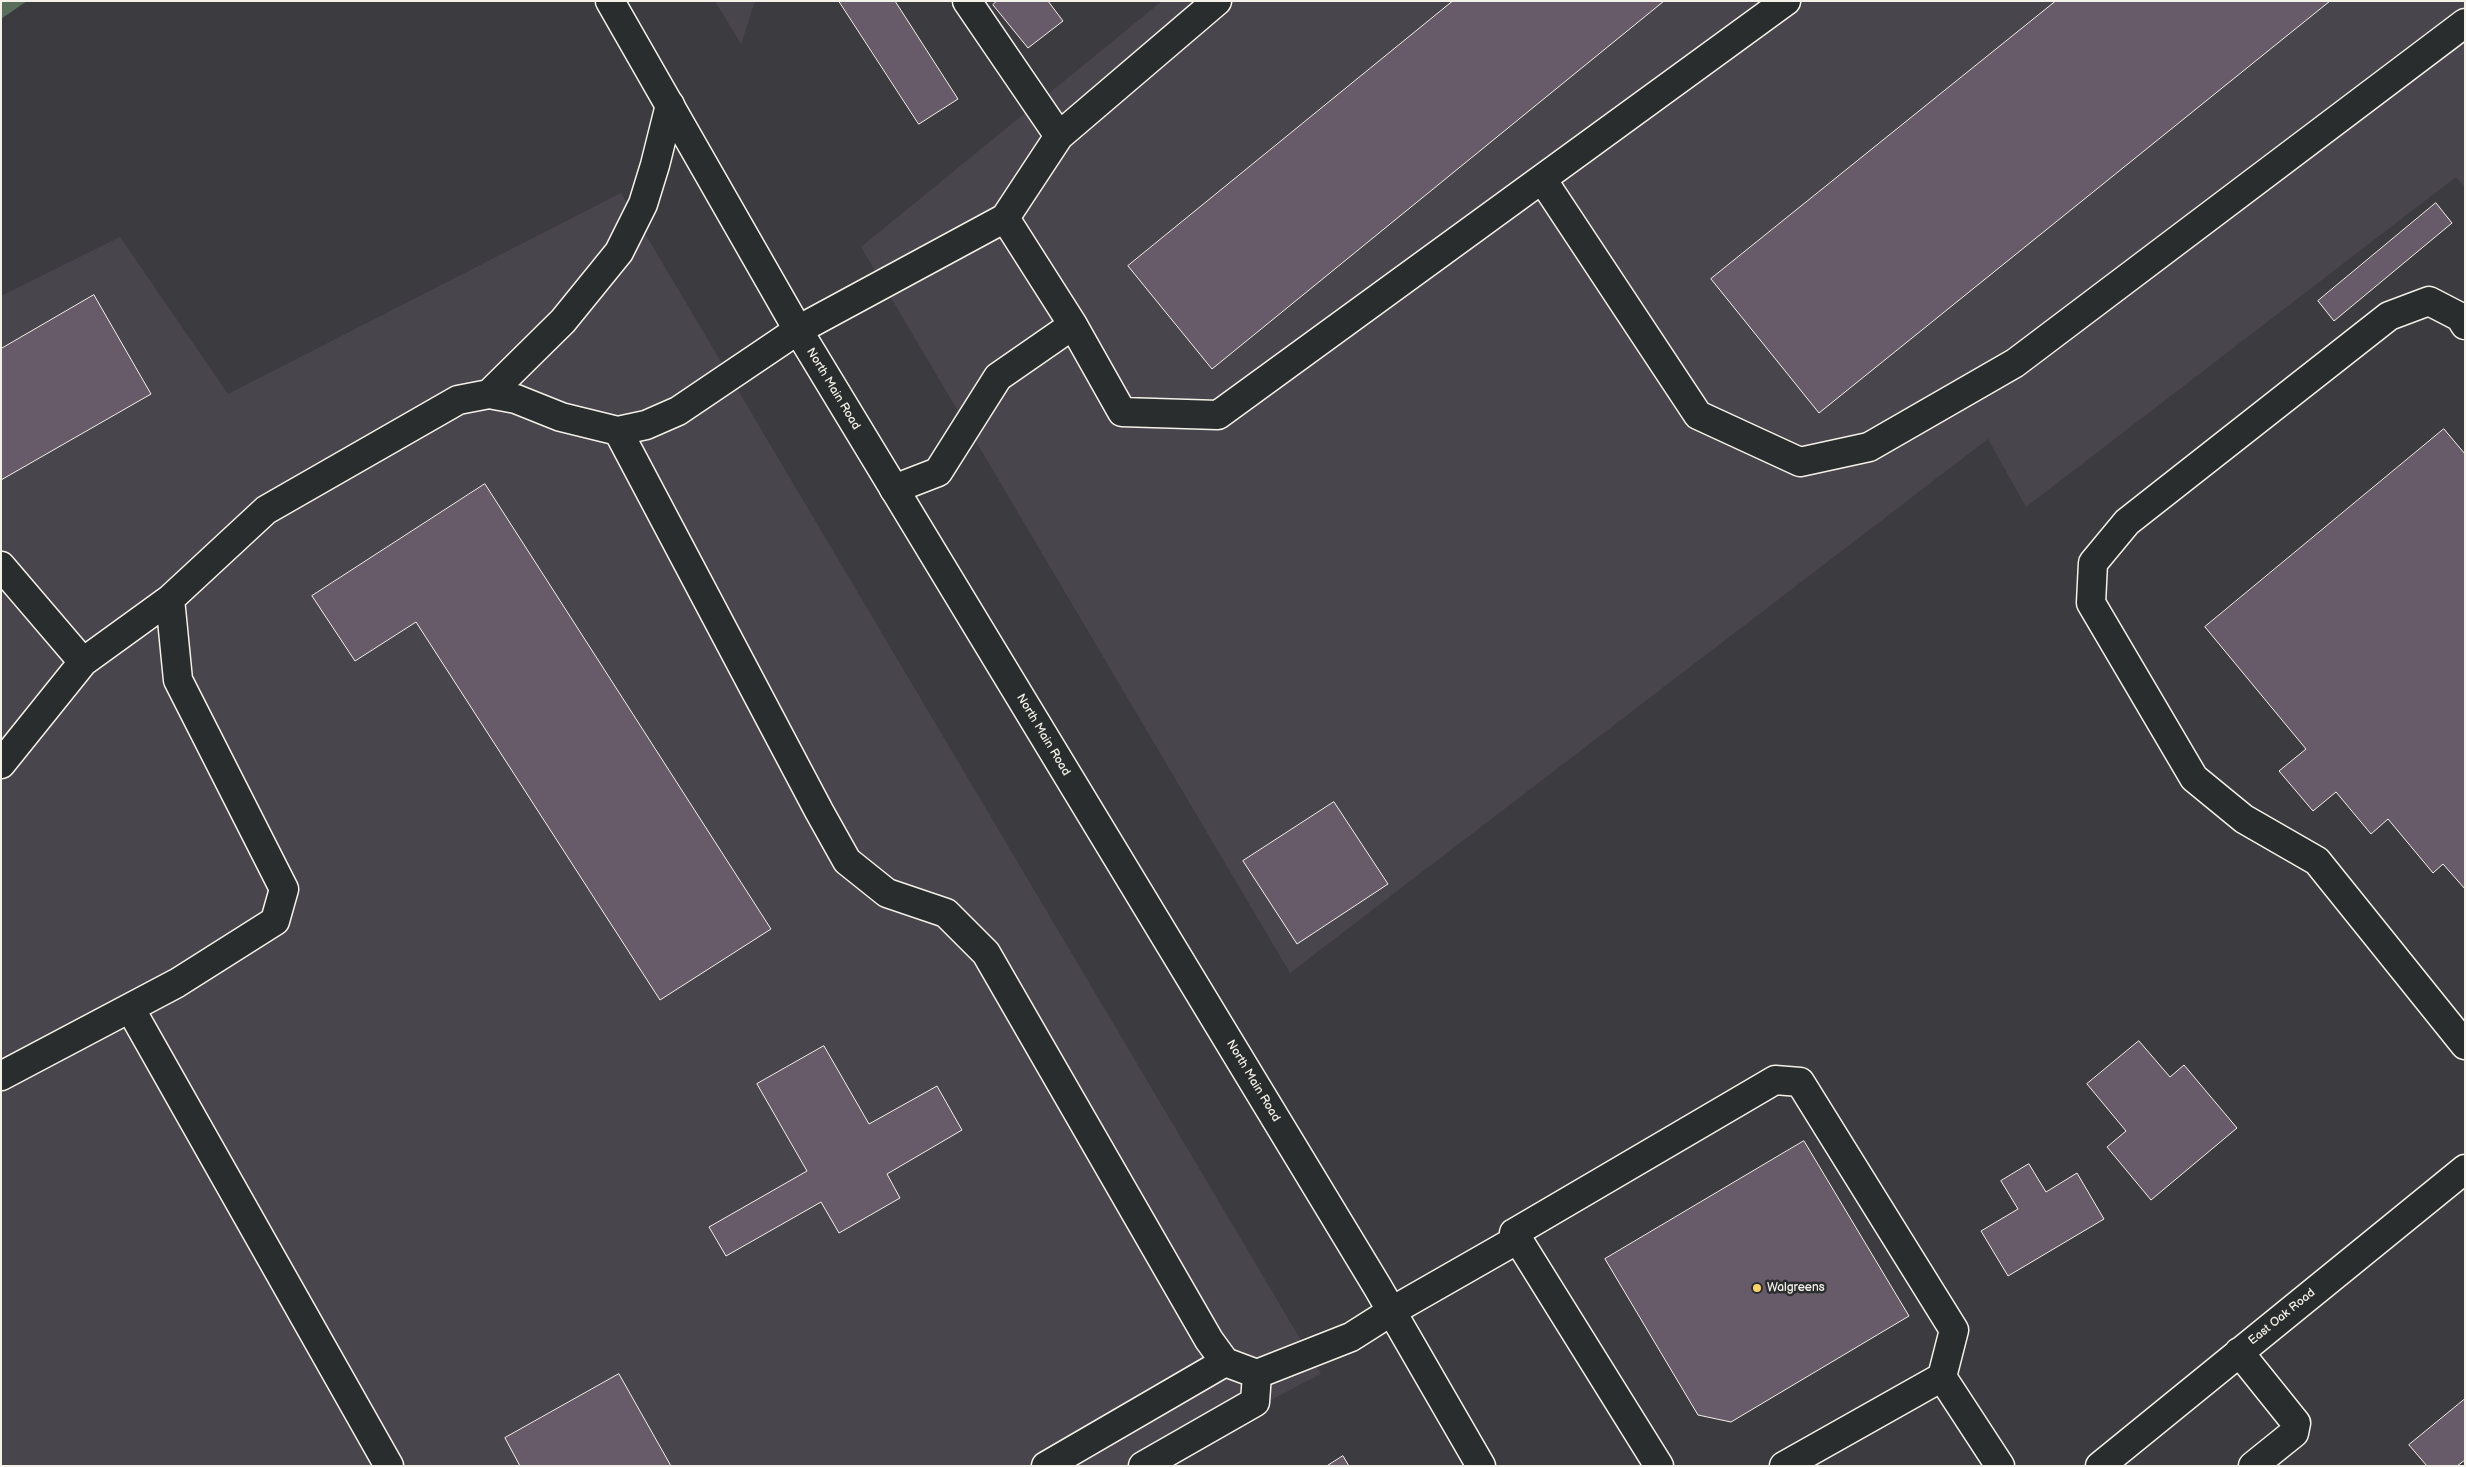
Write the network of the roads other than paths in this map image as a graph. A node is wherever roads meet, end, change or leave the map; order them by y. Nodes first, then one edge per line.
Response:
1 (610, 1) edge
2 (968, 1) edge
3 (1217, 1) edge
4 (1786, 1) edge
5 (2465, 23) edge
6 (670, 105) junction
7 (1059, 136) junction
8 (1542, 179) junction
9 (1005, 218) junction
10 (1073, 325) junction
11 (2465, 325) edge
12 (798, 330) junction
13 (489, 394) junction
14 (618, 431) junction
15 (894, 489) junction
16 (1, 566) edge
17 (170, 599) junction
18 (83, 662) junction
19 (1, 764) edge
20 (130, 1008) junction
21 (2465, 1045) edge
22 (1, 1076) edge
23 (2465, 1169) edge
24 (1518, 1239) junction
25 (1392, 1312) junction
26 (2239, 1352) junction
27 (1226, 1362) junction
28 (1257, 1374) junction
29 (1942, 1377) junction
30 (389, 1466) edge
31 (1046, 1466) edge
32 (1143, 1466) edge
33 (1481, 1466) edge
34 (1659, 1466) edge
35 (1784, 1466) edge
36 (2000, 1466) edge
37 (2100, 1466) edge
38 (2253, 1466) edge

1 - 6 main road, North Main Road
2 - 7 main road
3 - 7 main road
4 - 8 main road
5 - 8 main road
6 - 12 main road, North Main Road
6 - 13 main road
7 - 9 main road
8 - 10 main road
9 - 10 main road
9 - 12 main road
10 - 15 main road
11 - 21 main road
12 - 14 main road
12 - 15 main road, North Main Road
13 - 14 main road
13 - 17 main road
14 - 27 main road
15 - 25 main road, North Main Road
16 - 18 main road
17 - 18 main road
17 - 20 main road
18 - 19 main road
20 - 22 main road
20 - 30 main road
23 - 26 main road, East Oak Road
24 - 25 main road
24 - 29 main road
24 - 34 main road
25 - 28 main road
25 - 33 main road, North Main Road
26 - 37 main road, East Oak Road
26 - 38 main road
27 - 28 main road
27 - 31 main road
28 - 32 main road
29 - 35 main road
29 - 36 main road

